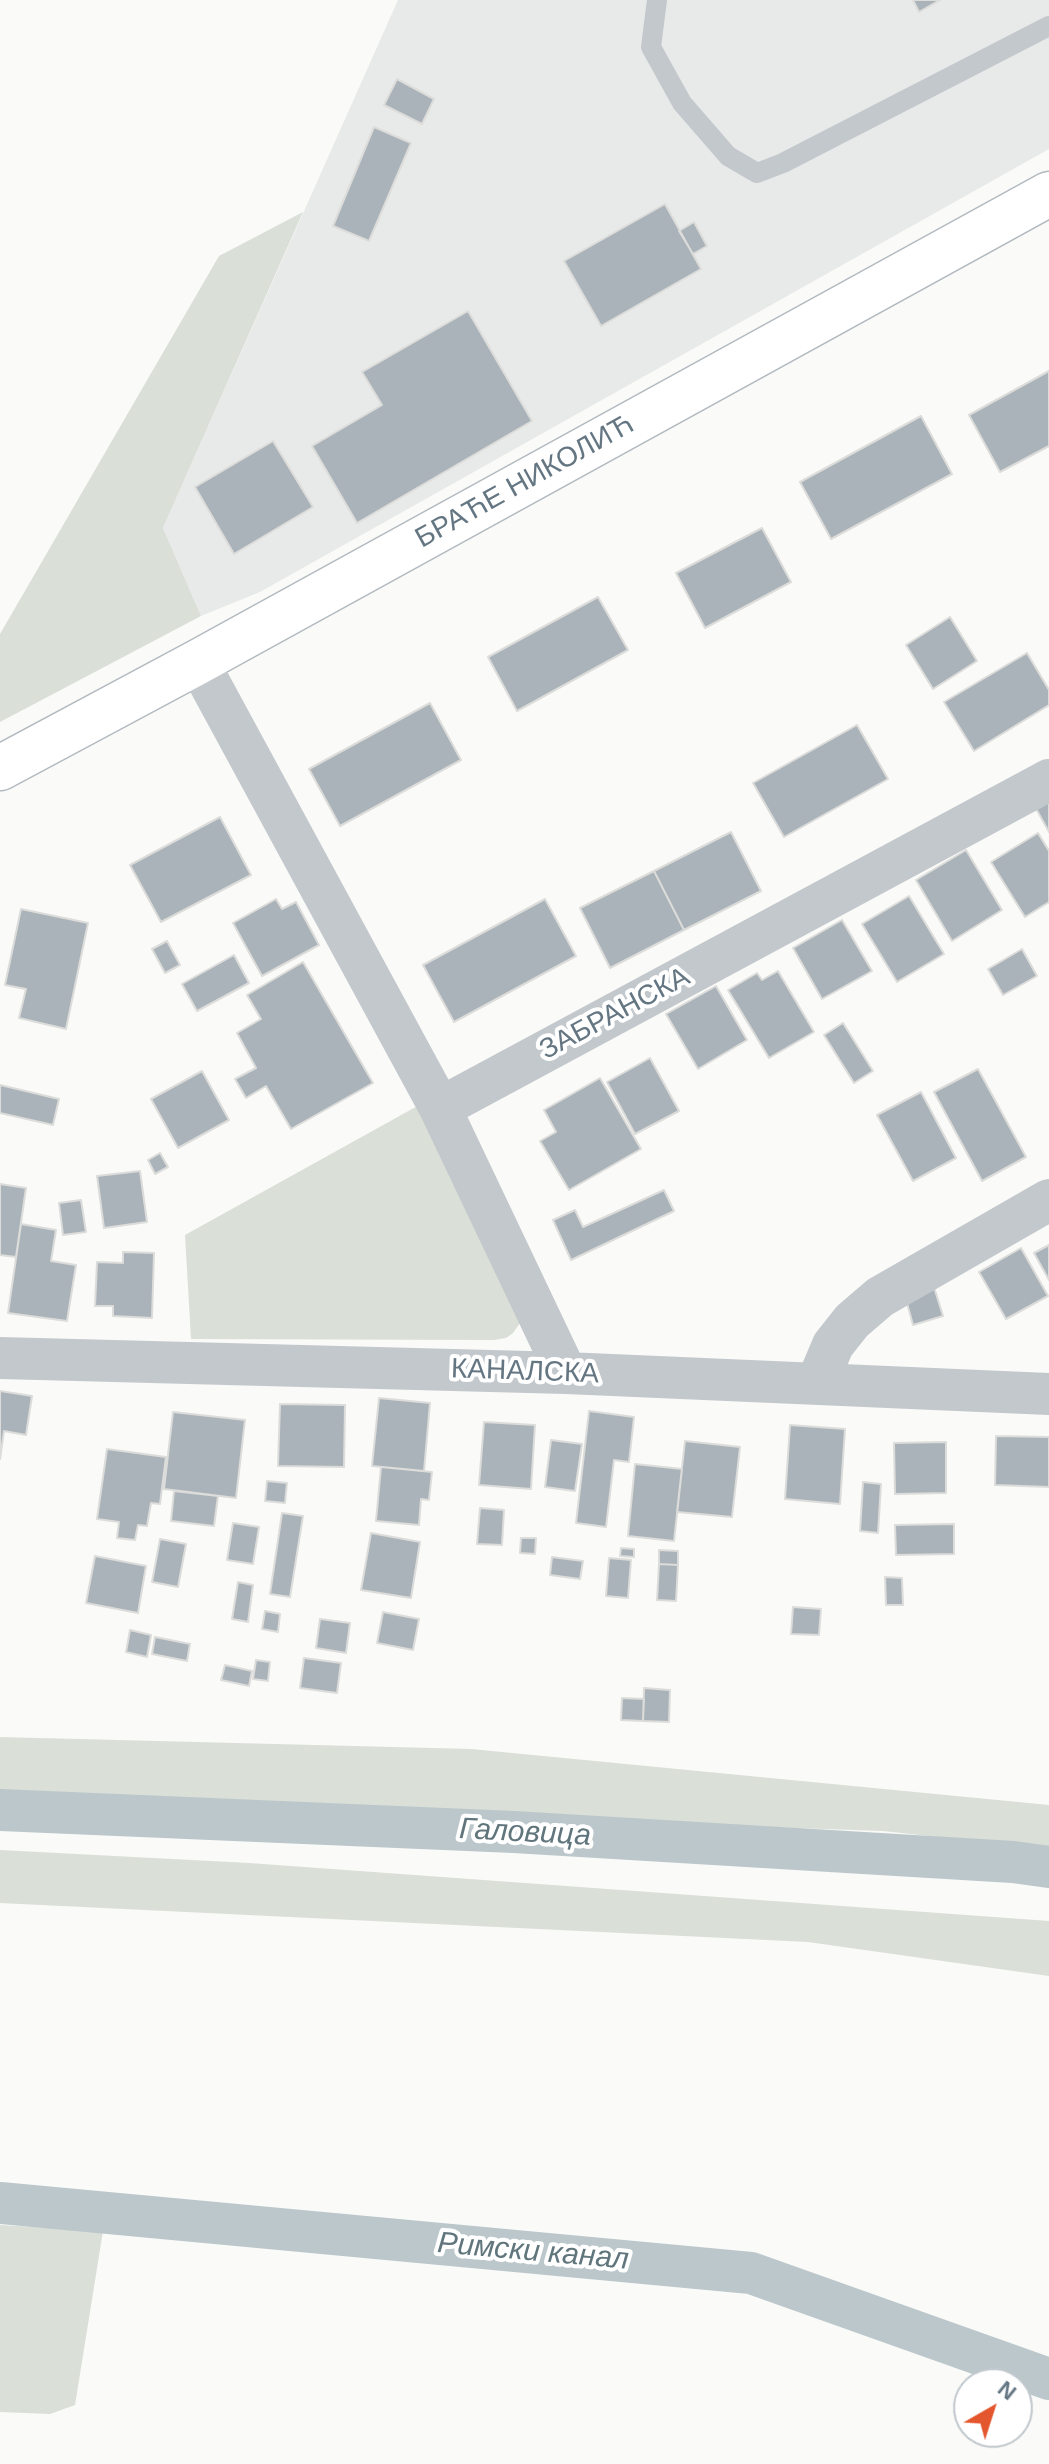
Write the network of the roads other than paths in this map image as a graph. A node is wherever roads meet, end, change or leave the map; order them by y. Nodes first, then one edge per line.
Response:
1 (657, 0) edge
2 (1049, 26) edge
3 (1049, 194) edge
4 (198, 662) junction
5 (0, 768) edge
6 (1049, 780) edge
7 (440, 1108) junction
8 (1049, 1200) edge
9 (0, 1358) edge
10 (566, 1373) junction
11 (817, 1383) junction
12 (1049, 1394) edge

1 - 2 lane
3 - 4 main road, БРАЋЕ НИКОЛИЋ
4 - 5 main road, БРАЋЕ НИКОЛИЋ
4 - 7 street
6 - 7 street, ЗАБРАНСКА
7 - 10 street
8 - 11 street
9 - 10 street, КАНАЛСКА
10 - 11 street, КАНАЛСКА
11 - 12 street, КАНАЛСКА

